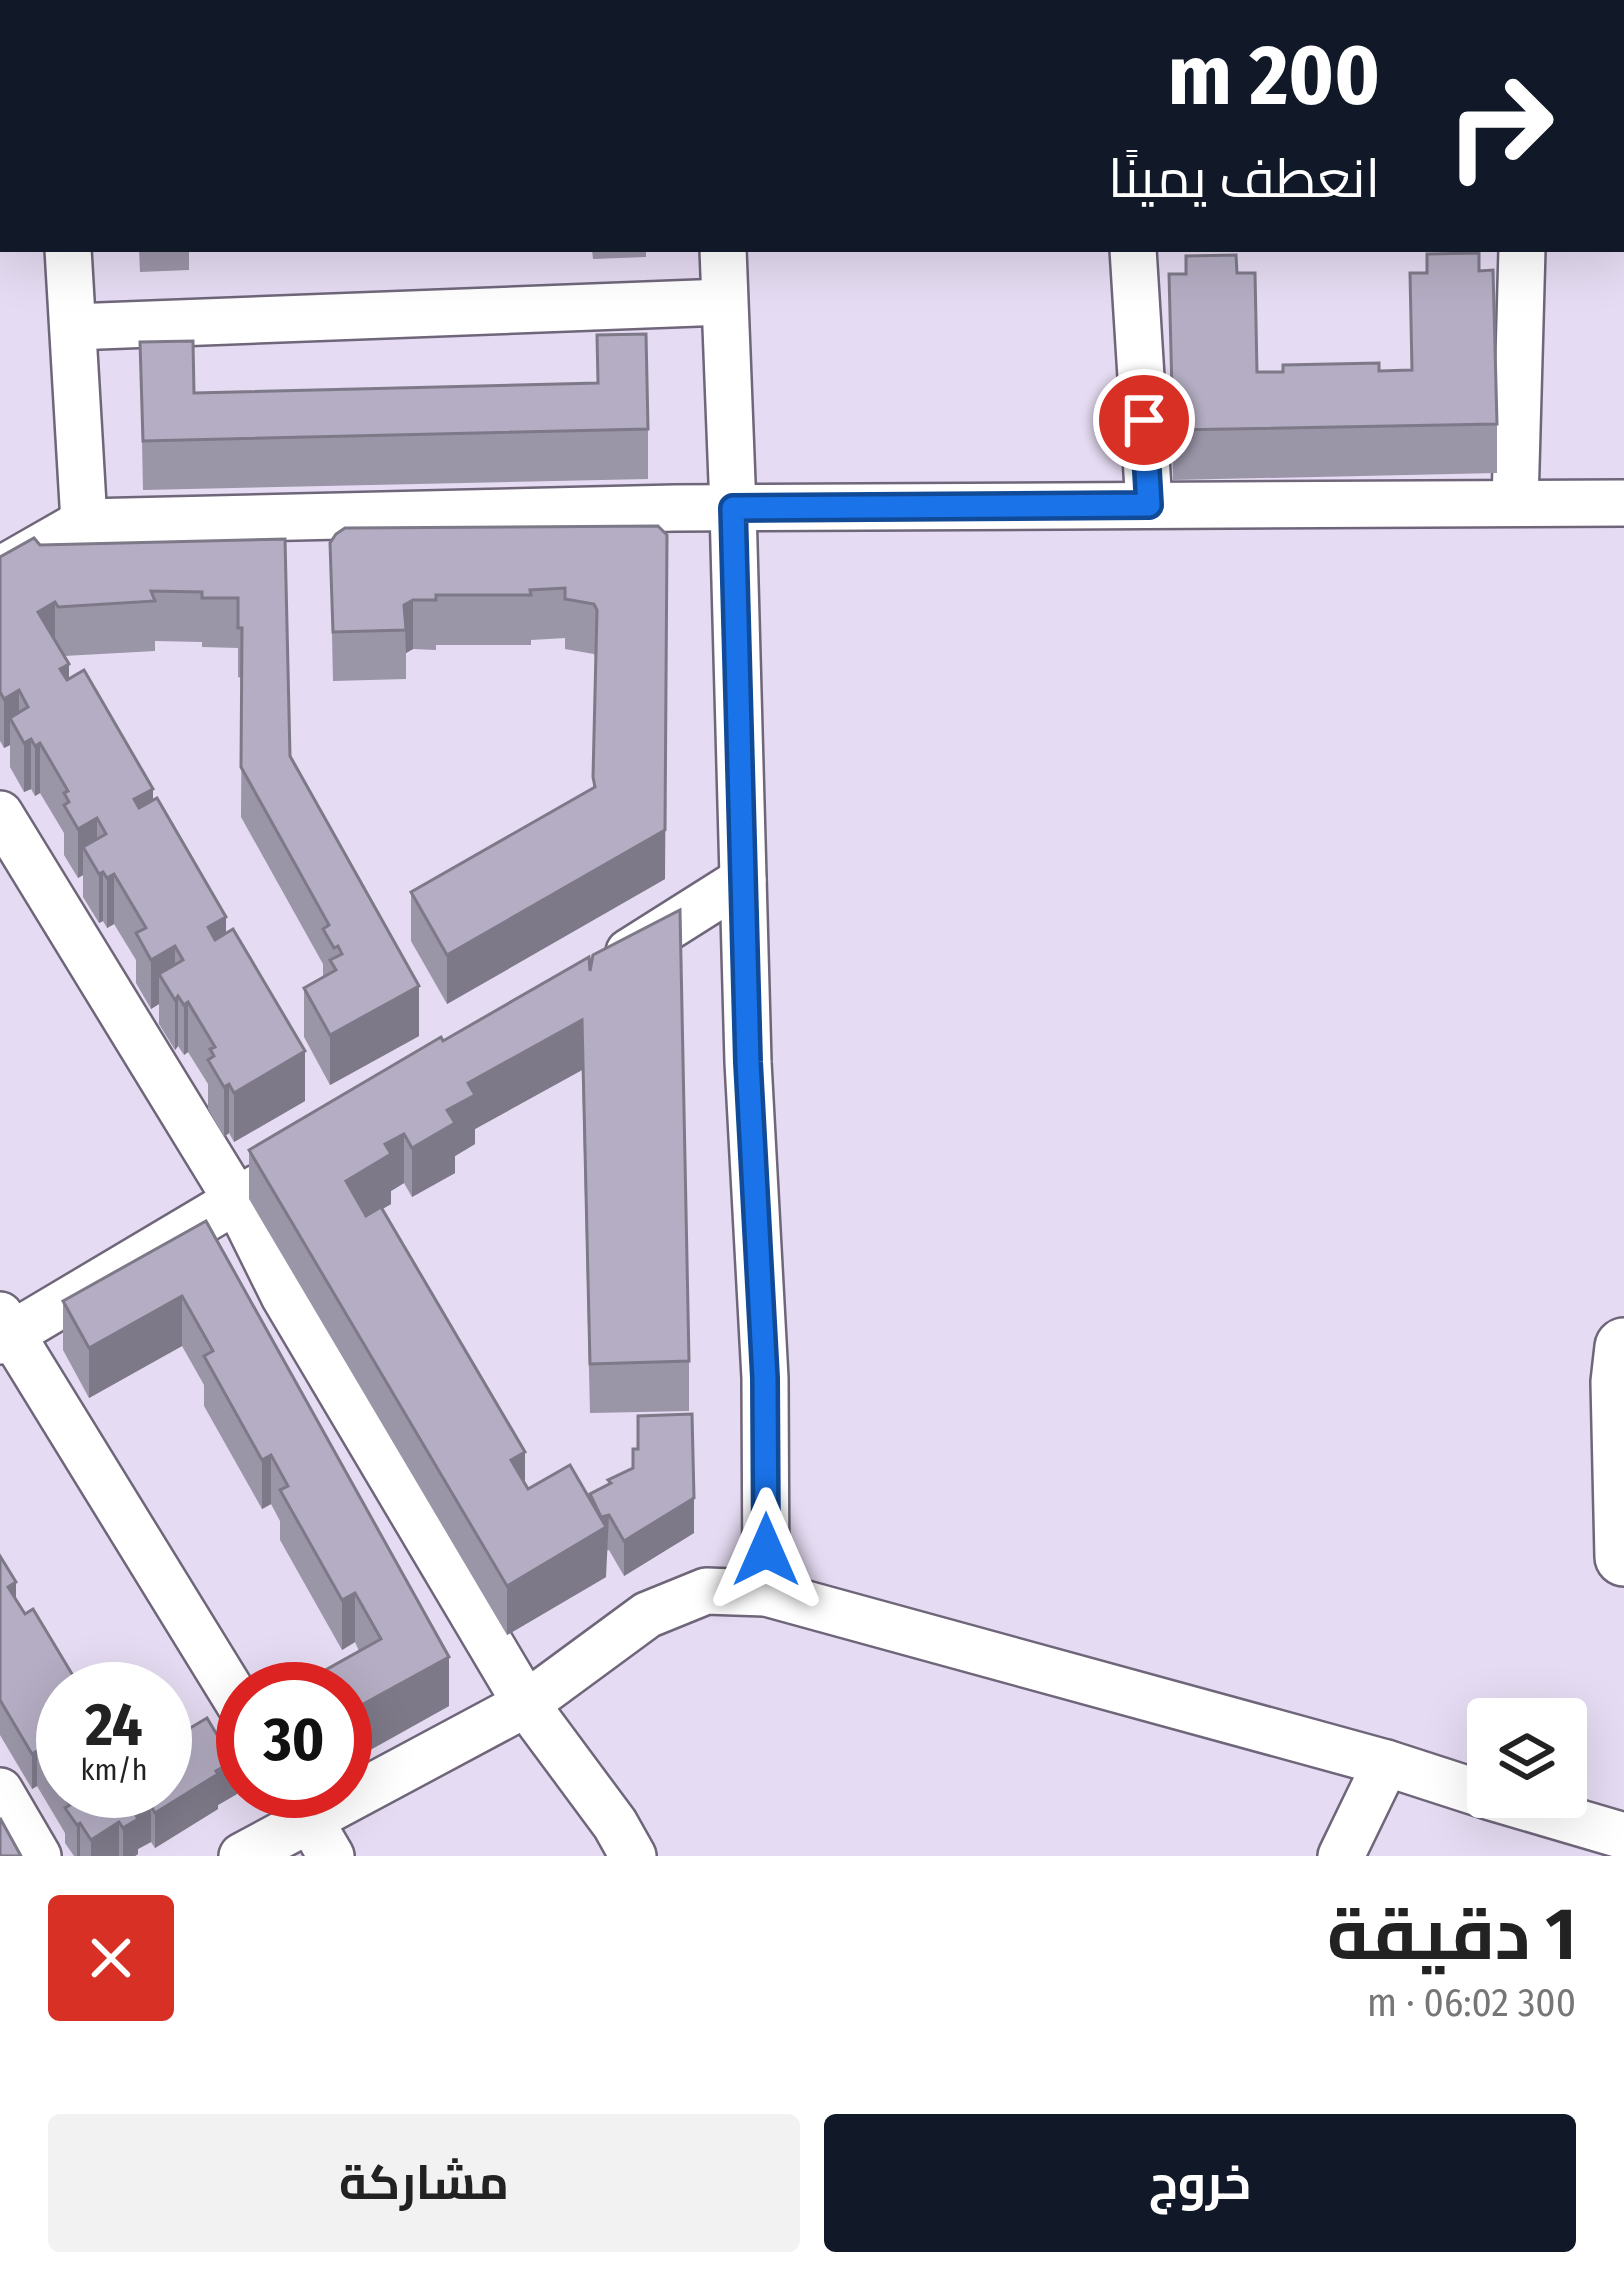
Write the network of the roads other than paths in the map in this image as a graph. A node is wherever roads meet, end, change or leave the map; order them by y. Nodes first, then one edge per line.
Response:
1 (68, 252) edge
2 (723, 252) edge
3 (1133, 252) edge
4 (1522, 252) edge
5 (724, 302) junction
6 (73, 327) junction
7 (1515, 503) junction
8 (1624, 503) edge
9 (1149, 505) junction
10 (733, 508) junction
11 (84, 522) junction
12 (0, 570) edge
13 (0, 814) edge
14 (743, 880) junction
15 (587, 979) edge
16 (295, 1164) edge
17 (237, 1202) junction
18 (4, 1330) edge
19 (1624, 1347) edge
20 (1624, 1557) edge
21 (766, 1593) junction
22 (216, 1667) edge
23 (526, 1704) junction
24 (1386, 1763) junction
25 (1467, 1789) edge
26 (0, 1791) edge
27 (1562, 1818) edge
28 (311, 1822) edge
29 (1624, 1836) edge
30 (38, 1856) edge
31 (242, 1856) edge
32 (633, 1856) edge
33 (1341, 1856) edge

1 - 6 street
2 - 5 street
3 - 9 street
4 - 7 street
5 - 6 street
5 - 10 street
6 - 11 street
7 - 8 street
7 - 9 street
9 - 10 street
10 - 11 street
10 - 14 street
11 - 12 street
13 - 17 street
14 - 15 street
14 - 21 street
16 - 17 street
17 - 18 street
17 - 23 street
18 - 22 street
19 - 20 main road
21 - 23 street
21 - 24 street
23 - 28 street
23 - 32 street
24 - 25 street
24 - 33 street
26 - 30 street
27 - 29 street
28 - 31 street

